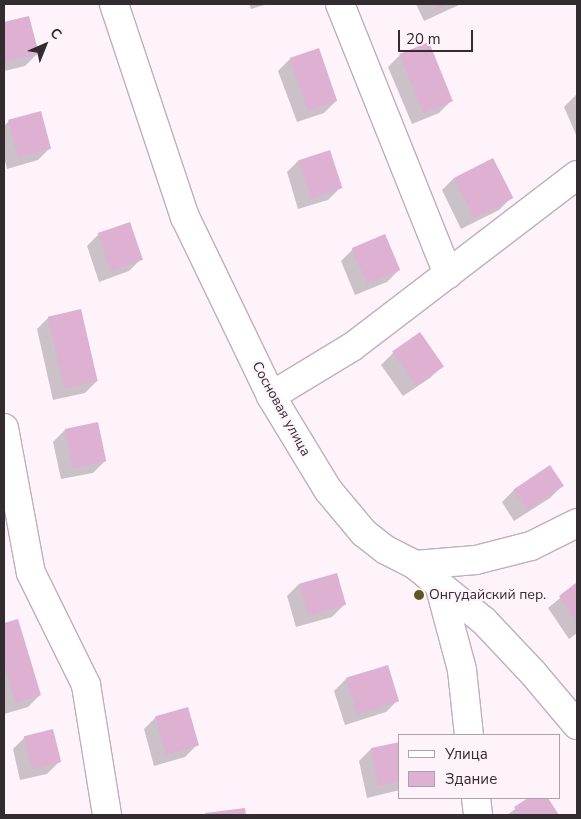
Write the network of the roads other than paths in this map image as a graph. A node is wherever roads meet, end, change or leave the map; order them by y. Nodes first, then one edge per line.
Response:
1 (114, 4) edge
2 (340, 4) edge
3 (577, 174) edge
4 (448, 274) junction
5 (271, 396) junction
6 (4, 428) edge
7 (577, 523) edge
8 (415, 565) junction
9 (439, 584) junction
10 (577, 725) edge
11 (469, 734) edge
12 (476, 799) edge
13 (107, 815) edge
14 (478, 815) edge

1 - 5 street, Сосновая улица
2 - 4 street
3 - 4 street
4 - 5 street
5 - 8 street, Сосновая улица
6 - 13 street
7 - 8 street
8 - 9 street, Сосновая улица
9 - 10 street, Сосновая улица
9 - 11 street
12 - 14 street

